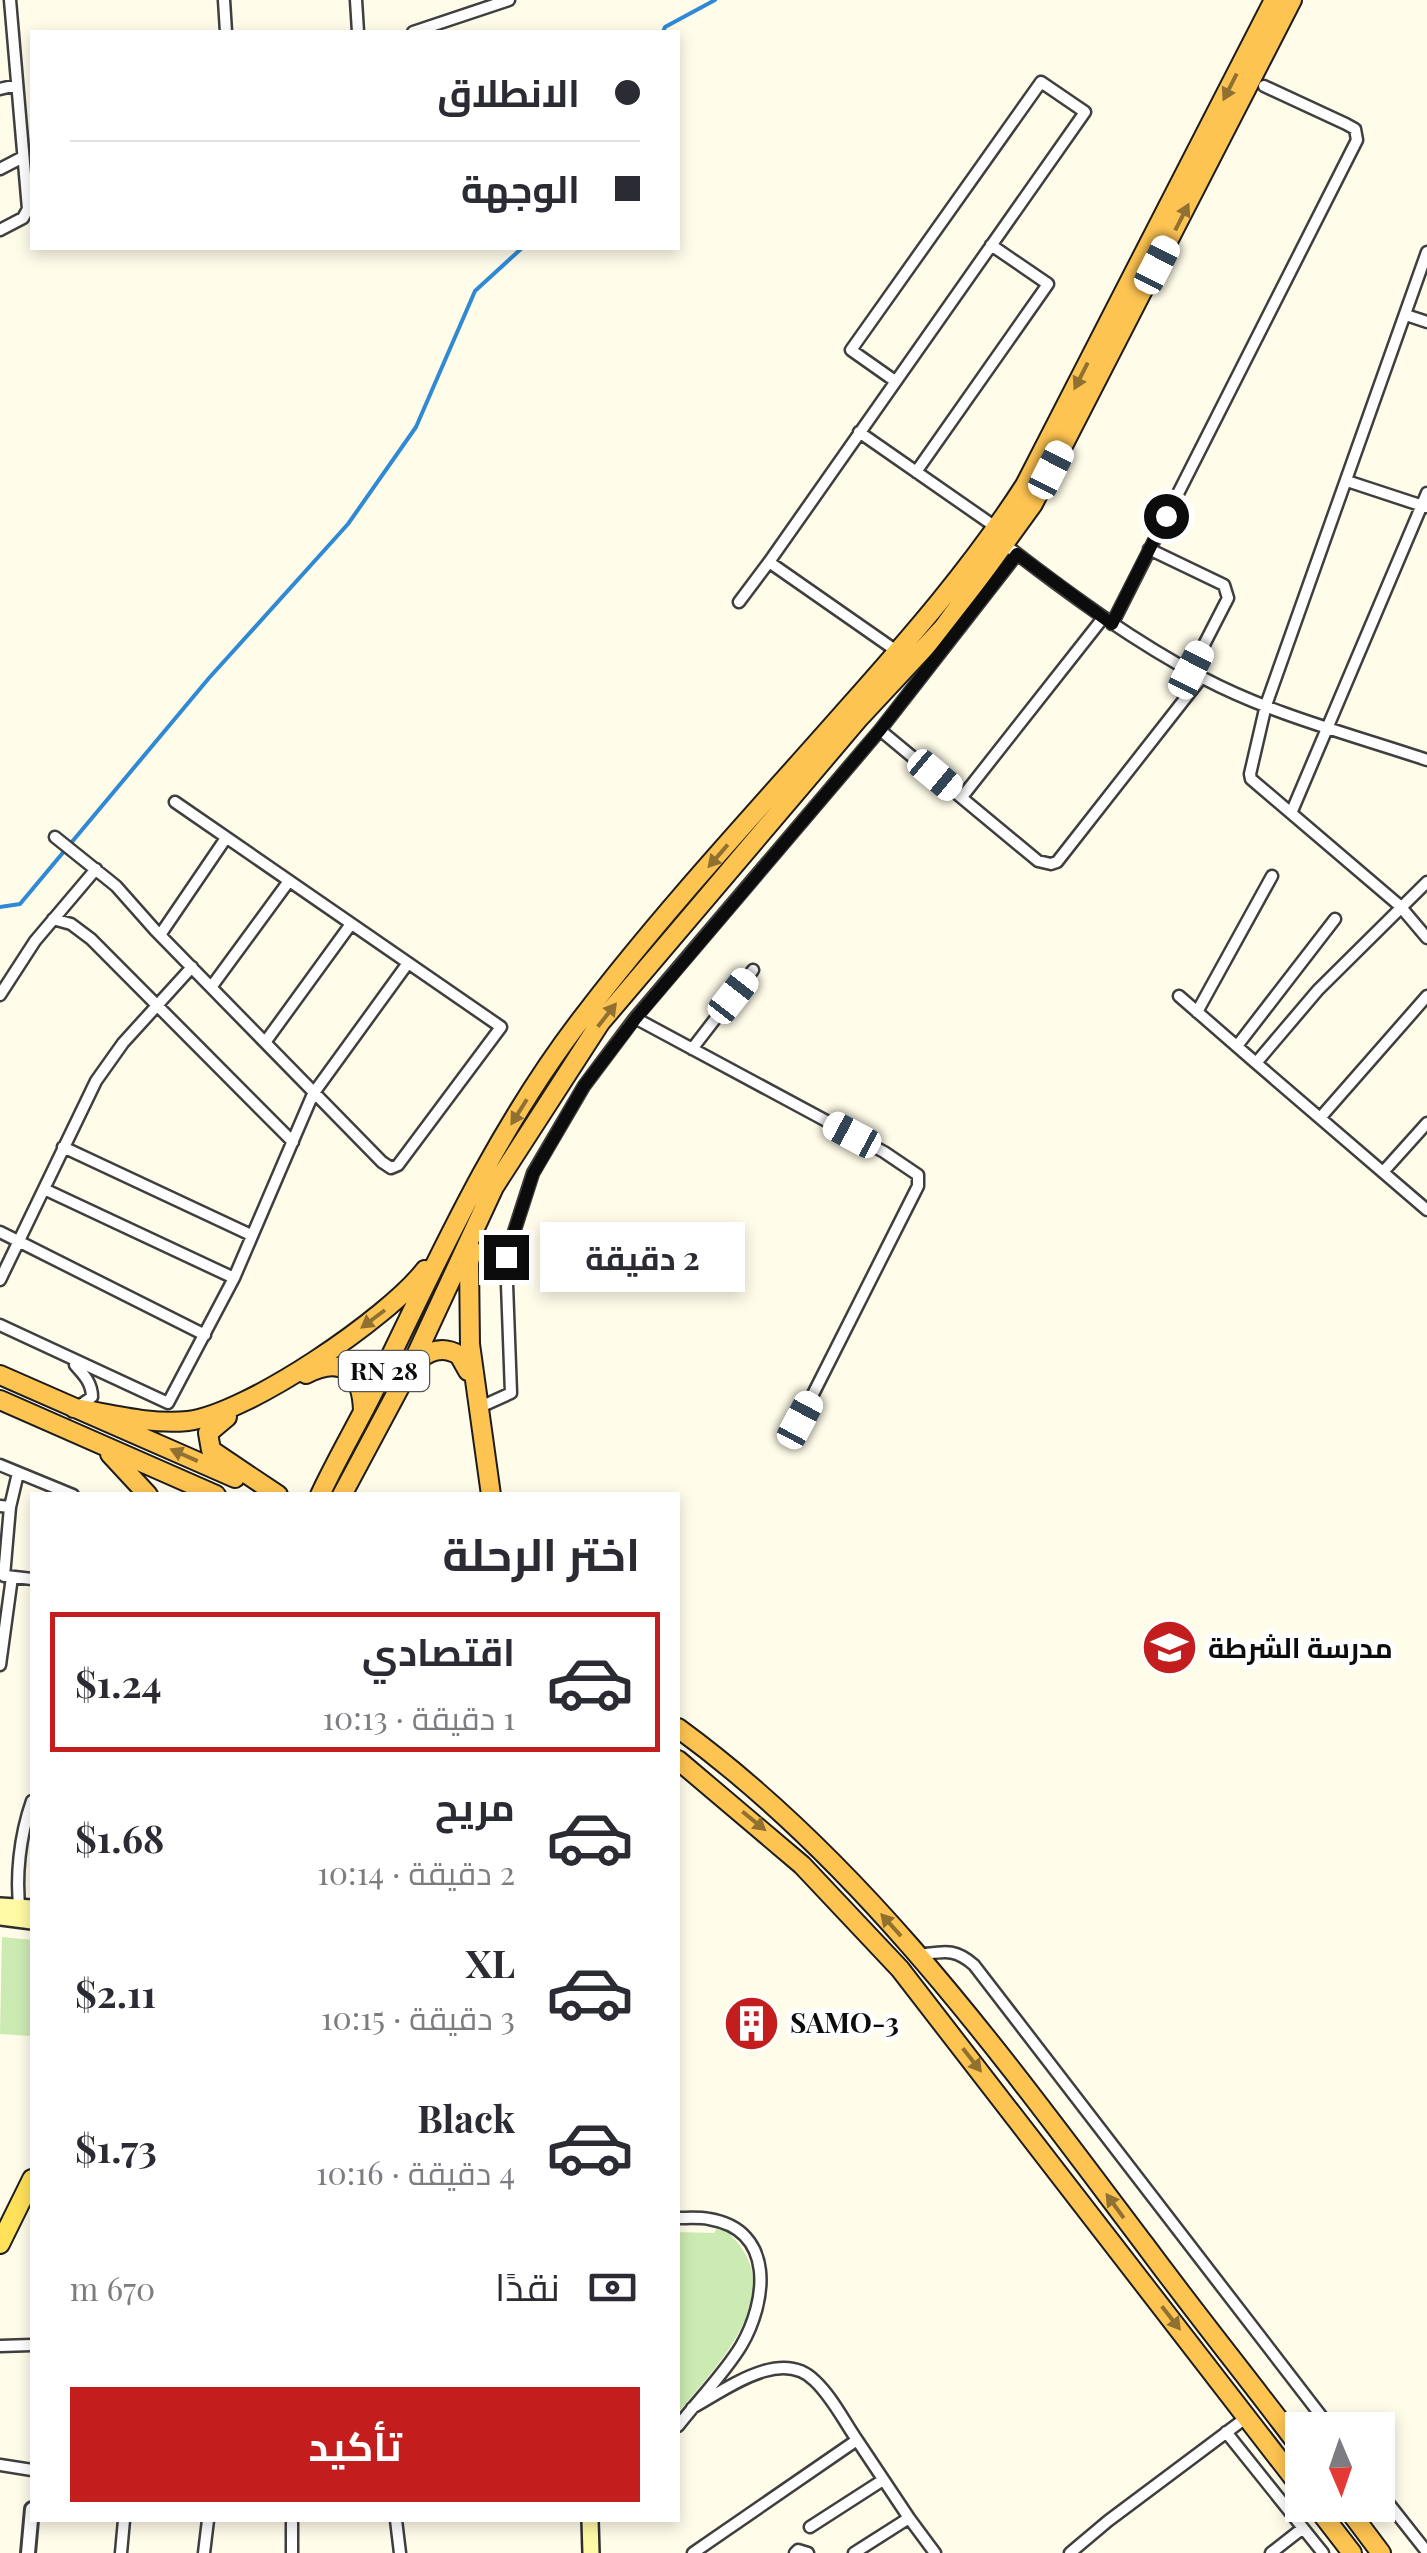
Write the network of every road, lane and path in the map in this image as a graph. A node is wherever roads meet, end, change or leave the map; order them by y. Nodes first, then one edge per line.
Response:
1 (10, 0) edge
2 (224, 0) edge
3 (356, 0) edge
4 (509, 0) edge
5 (1274, 0) edge
6 (1292, 0) edge
7 (226, 30) edge
8 (358, 30) edge
9 (419, 30) edge
10 (17, 86) junction
11 (1264, 86) dead end
12 (0, 89) edge
13 (24, 157) junction
14 (0, 169) edge
15 (0, 230) edge
16 (992, 245) junction
17 (1427, 252) edge
18 (1406, 315) junction
19 (1427, 322) edge
20 (895, 381) junction
21 (859, 432) junction
22 (916, 472) junction
23 (1347, 482) junction
24 (1427, 494) edge
25 (1424, 507) edge
26 (1006, 542) junction
27 (1149, 549) junction
28 (770, 562) junction
29 (740, 602) dead end
30 (1107, 621) junction
31 (898, 652) junction
32 (1191, 670) junction
33 (1202, 677) junction
34 (1266, 705) junction
35 (1329, 727) junction
36 (880, 730) junction
37 (1427, 760) edge
38 (962, 798) junction
39 (175, 802) dead end
40 (1292, 812) junction
41 (55, 837) dead end
42 (226, 838) junction
43 (96, 869) junction
44 (1272, 876) dead end
45 (288, 880) junction
46 (1427, 882) edge
47 (1400, 906) junction
48 (53, 919) junction
49 (1335, 919) dead end
50 (351, 924) junction
51 (160, 935) junction
52 (1427, 938) edge
53 (408, 963) junction
54 (192, 966) junction
55 (753, 970) dead end
56 (212, 986) junction
57 (0, 996) edge
58 (1179, 996) dead end
59 (1427, 996) edge
60 (158, 1004) junction
61 (1197, 1012) junction
62 (636, 1018) junction
63 (266, 1042) junction
64 (1237, 1046) junction
65 (692, 1048) junction
66 (1256, 1063) junction
67 (312, 1094) junction
68 (1320, 1118) junction
69 (1427, 1122) edge
70 (293, 1142) junction
71 (63, 1147) junction
72 (1383, 1172) junction
73 (44, 1189) junction
74 (1427, 1210) edge
75 (480, 1216) junction
76 (0, 1232) edge
77 (251, 1236) junction
78 (18, 1241) junction
79 (440, 1250) junction
80 (234, 1278) junction
81 (0, 1280) edge
82 (0, 1325) edge
83 (205, 1335) junction
84 (70, 1359) junction
85 (410, 1366) junction
86 (0, 1375) edge
87 (0, 1400) edge
88 (74, 1408) junction
89 (478, 1408) junction
90 (363, 1414) junction
91 (800, 1420) dead end
92 (98, 1443) junction
93 (0, 1465) edge
94 (18, 1473) junction
95 (66, 1492) edge
96 (145, 1492) edge
97 (209, 1492) edge
98 (268, 1492) edge
99 (271, 1492) edge
100 (322, 1492) edge
101 (344, 1492) edge
102 (487, 1492) edge
103 (488, 1492) edge
104 (5, 1507) edge
105 (5, 1576) edge
106 (30, 1580) edge
107 (0, 1665) edge
108 (680, 1729) edge
109 (680, 1762) edge
110 (30, 1807) edge
111 (0, 1906) edge
112 (26, 1914) edge
113 (0, 1917) edge
114 (918, 1955) junction
115 (30, 2183) edge
116 (680, 2218) edge
117 (0, 2244) edge
118 (30, 2345) edge
119 (0, 2346) edge
120 (692, 2408) junction
121 (1318, 2412) edge
122 (1247, 2417) junction
123 (680, 2423) edge
124 (1285, 2428) edge
125 (1226, 2432) junction
126 (856, 2440) junction
127 (0, 2465) edge
128 (1285, 2467) edge
129 (30, 2470) edge
130 (883, 2480) junction
131 (1395, 2512) edge
132 (909, 2518) junction
133 (31, 2522) edge
134 (124, 2522) edge
135 (208, 2522) edge
136 (292, 2522) edge
137 (396, 2522) edge
138 (1328, 2522) edge
139 (1359, 2522) edge
140 (593, 2523) edge
141 (810, 2527) dead end
142 (1303, 2528) junction
143 (1427, 2552) edge
144 (28, 2553) edge
145 (121, 2553) edge
146 (204, 2553) edge
147 (292, 2553) edge
148 (400, 2553) edge
149 (590, 2553) edge
150 (692, 2553) edge
151 (794, 2553) edge
152 (808, 2553) edge
153 (854, 2553) edge
154 (934, 2553) edge
155 (1070, 2553) edge
156 (1271, 2553) edge
157 (1323, 2553) edge
158 (1352, 2553) edge
159 (1381, 2553) edge

1 - 10 street
2 - 7 street
3 - 8 street
4 - 9 street
5 -> 26 highway, RN 28
26 -> 6 highway, RN 28
10 - 12 street
10 - 13 street
11 - 27 street
13 - 14 street
13 - 15 street
16 - 20 street
16 - 20 street
16 - 22 street
17 - 18 street
18 - 19 street
18 - 23 street
20 - 21 street
21 - 22 street
21 - 28 street
22 - 26 street
23 - 25 street
23 - 34 street
24 - 25 street
25 - 35 street
26 - 30 street
26 - 31 highway, RN 28
26 - 36 street
75 -> 26 highway, RN 28
27 - 30 street
27 - 32 street
28 - 29 street
28 - 31 street
30 - 32 street
30 - 38 street
31 -> 79 highway, RN 28
32 - 33 street
33 - 34 street
33 - 38 street
34 - 35 street
34 - 40 street
35 - 37 street
35 - 40 street
36 - 38 street
36 - 62 street
39 - 42 street
40 - 47 street
41 - 43 street
42 - 45 street
42 - 51 street
43 - 48 street
43 - 51 street
44 - 61 street
45 - 50 street
45 - 56 street
46 - 47 street
47 - 52 street
47 - 66 street
48 - 57 street
48 - 60 street
49 - 64 street
50 - 53 street
50 - 63 street
51 - 54 street
53 - 67 street
53 - 67 street
54 - 56 street
54 - 60 street
55 - 65 street
56 - 63 street
58 - 61 street
59 - 68 street
60 - 70 street
60 - 71 street
61 - 64 street
62 - 65 street
62 - 89 street
63 - 67 street
64 - 66 street
65 - 91 street
66 - 68 street
67 - 70 street
68 - 72 street
69 - 72 street
70 - 77 street
71 - 73 street
71 - 77 street
72 - 74 street
73 - 78 street
73 - 80 street
75 - 85 highway
75 - 89 highway
76 - 78 street
77 - 80 street
78 - 81 street
78 - 83 street
79 -> 88 highway
79 - 90 highway, RN 28
80 - 83 street
82 - 84 street
83 - 84 street
84 - 88 street
85 - 101 highway
85 - 102 highway
86 - 88 highway
87 - 92 highway
98 -> 88 highway
89 - 103 highway
90 - 99 highway
90 - 100 highway, RN 28
92 - 96 highway
92 - 97 highway
93 - 94 street
94 - 95 street
94 - 104 street
104 - 105 street
105 - 106 street
105 - 107 street
114 -> 108 highway
109 -> 122 highway
110 - 112 street
111 - 112 main road
112 - 113 main road
114 - 121 street
124 -> 114 highway
115 - 117 main road
116 - 120 street
118 - 119 street
120 - 123 street
120 - 126 street
122 - 125 street
122 - 128 highway
125 - 142 street
125 - 155 street
126 - 130 street
126 - 150 street
127 - 129 street
130 - 132 street
130 - 141 street
131 - 143 street
132 - 153 street
132 - 154 street
133 - 144 street
134 - 145 street
135 - 146 street
136 - 147 street
137 - 148 street
138 - 158 highway
139 - 159 highway
140 - 149 main road
142 - 156 street
142 - 157 street
151 - 152 street

